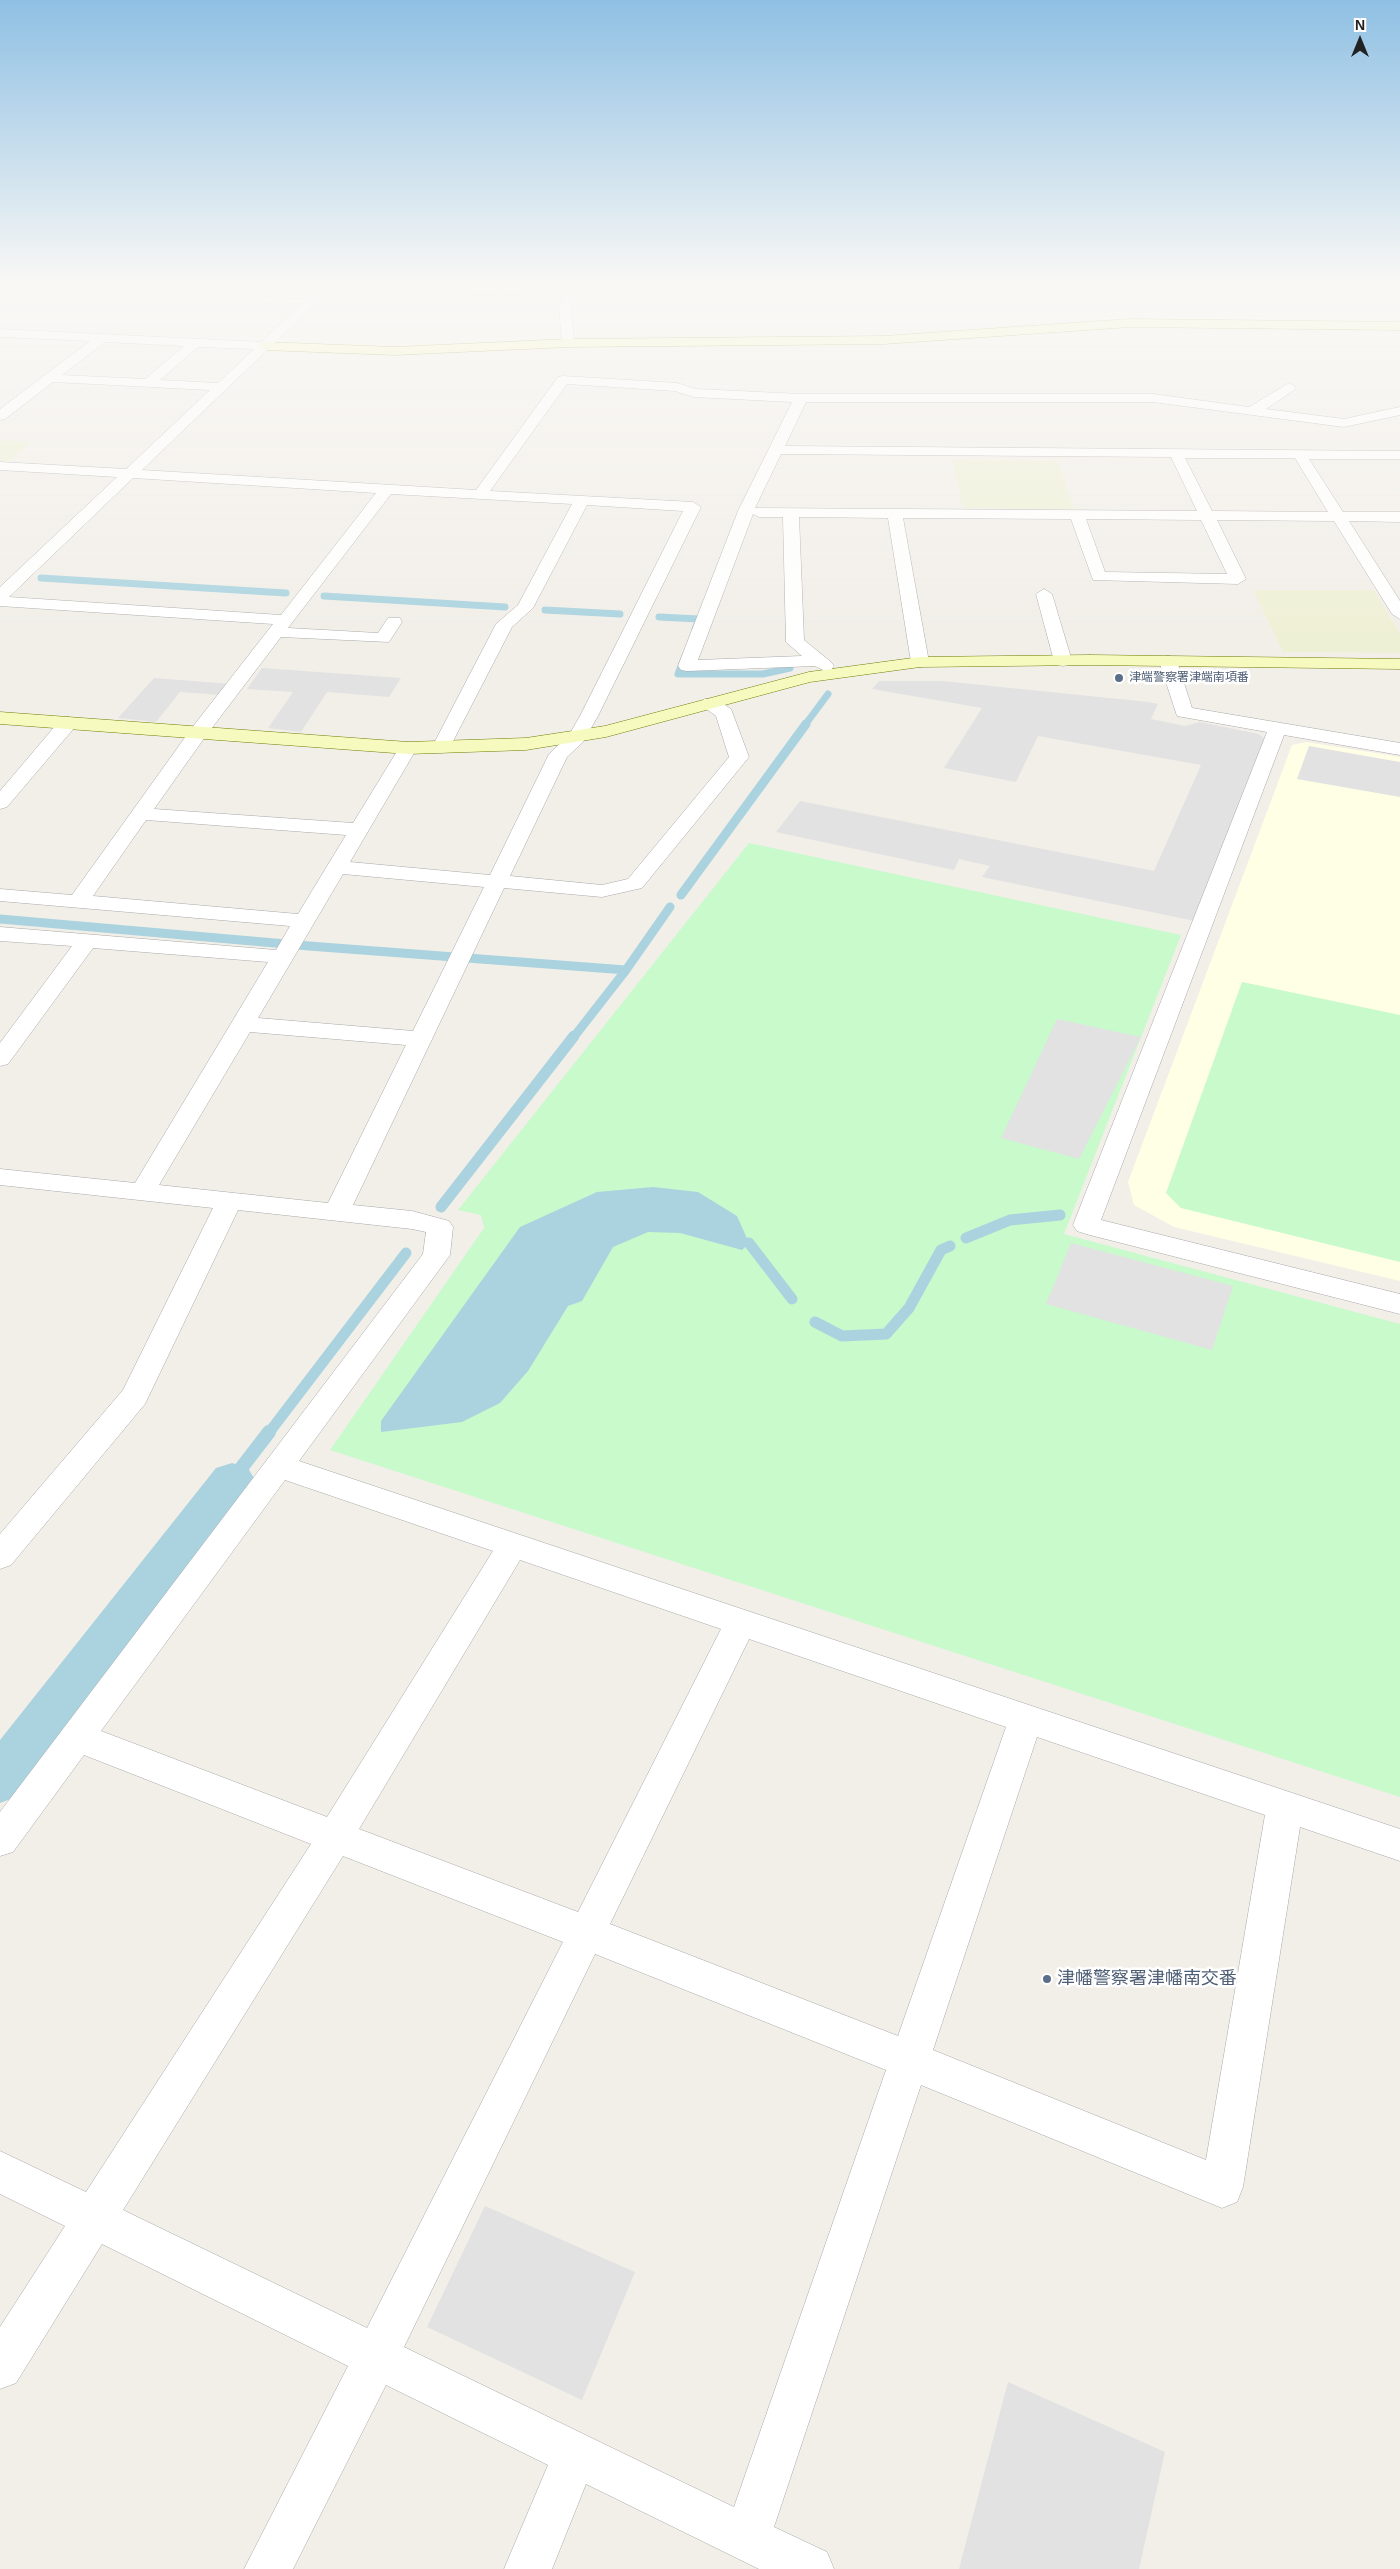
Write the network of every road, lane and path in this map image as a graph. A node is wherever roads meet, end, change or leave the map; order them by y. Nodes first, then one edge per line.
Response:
1 (17, 403) edge
2 (204, 403) edge
3 (546, 403) edge
4 (798, 403) edge
5 (1193, 403) edge
6 (1267, 403) edge
7 (1253, 410) junction
8 (1400, 411) edge
9 (0, 416) edge
10 (774, 450) junction
11 (1176, 454) junction
12 (1300, 454) junction
13 (1400, 455) edge
14 (1, 466) edge
15 (129, 474) junction
16 (387, 489) junction
17 (480, 494) junction
18 (582, 500) junction
19 (759, 512) dead end
20 (791, 512) junction
21 (895, 513) junction
22 (1077, 515) junction
23 (1208, 516) junction
24 (1340, 517) junction
25 (1400, 518) edge
26 (1044, 594) dead end
27 (0, 596) edge
28 (0, 600) edge
29 (1400, 614) edge
30 (394, 622) dead end
31 (281, 626) junction
32 (1063, 660) junction
33 (1168, 661) junction
34 (920, 662) junction
35 (1400, 664) edge
36 (826, 667) junction
37 (710, 703) junction
38 (0, 718) edge
39 (68, 723) junction
40 (1277, 729) junction
41 (198, 733) junction
42 (576, 738) junction
43 (441, 747) junction
44 (408, 748) junction
45 (1400, 749) edge
46 (0, 802) edge
47 (140, 814) junction
48 (360, 830) junction
49 (337, 866) junction
50 (497, 882) junction
51 (0, 895) edge
52 (78, 902) junction
53 (302, 924) junction
54 (0, 934) edge
55 (87, 941) junction
56 (285, 954) junction
57 (243, 1024) junction
58 (421, 1039) junction
59 (0, 1059) edge
60 (3, 1181) edge
61 (142, 1192) junction
62 (228, 1201) junction
63 (337, 1212) junction
64 (1400, 1304) edge
65 (279, 1466) junction
66 (513, 1545) junction
67 (0, 1556) edge
68 (741, 1622) junction
69 (1026, 1718) junction
70 (76, 1738) junction
71 (1285, 1806) junction
72 (335, 1837) junction
73 (0, 1840) edge
74 (1400, 1845) edge
75 (588, 1933) junction
76 (910, 2061) junction
77 (0, 2172) edge
78 (94, 2218) junction
79 (376, 2357) junction
80 (0, 2367) edge
81 (575, 2454) junction
82 (747, 2538) junction
83 (268, 2569) edge
84 (528, 2569) edge
85 (810, 2569) edge

1 - 9 street
2 - 15 street
3 - 17 street
4 - 10 street
5 - 7 street
6 - 7 street
7 - 8 street
10 - 11 street
10 - 36 street
11 - 12 street
11 - 23 street
12 - 13 street
12 - 24 street
14 - 15 street
15 - 16 street
15 - 27 street
16 - 17 street
16 - 31 street
17 - 18 street
18 - 42 street
18 - 43 street
19 - 20 street
20 - 21 street
20 - 36 street
21 - 22 street
21 - 34 street
22 - 23 street
22 - 23 street
23 - 24 street
24 - 25 street
24 - 29 street
26 - 32 street
28 - 31 street
30 - 31 street
31 - 41 street
32 - 33 street
32 - 34 street
33 - 35 street
33 - 40 street
34 - 36 street
36 - 37 street
37 - 42 street
37 - 50 street
38 - 39 street
39 - 41 street
39 - 46 street
40 - 45 street
40 - 64 street
41 - 44 street
41 - 47 street
42 - 43 street
42 - 50 street
43 - 44 street
44 - 48 street
47 - 48 street
47 - 52 street
48 - 49 street
49 - 50 street
49 - 53 street
50 - 58 street
51 - 52 street
52 - 53 street
53 - 56 street
54 - 55 street
55 - 56 street
55 - 59 street
56 - 57 street
57 - 58 street
57 - 61 street
58 - 63 street
60 - 61 street
61 - 62 street
62 - 63 street
62 - 67 street
63 - 65 street
65 - 66 street
65 - 70 street
66 - 68 street
66 - 72 street
68 - 69 street
68 - 75 street
69 - 71 street
69 - 76 street
70 - 72 street
70 - 73 street
71 - 74 street
71 - 76 street
72 - 75 street
72 - 78 street
75 - 76 street
75 - 79 street
76 - 82 street
77 - 78 street
78 - 79 street
78 - 80 street
79 - 81 street
79 - 83 street
81 - 82 street
81 - 84 street
82 - 85 street

